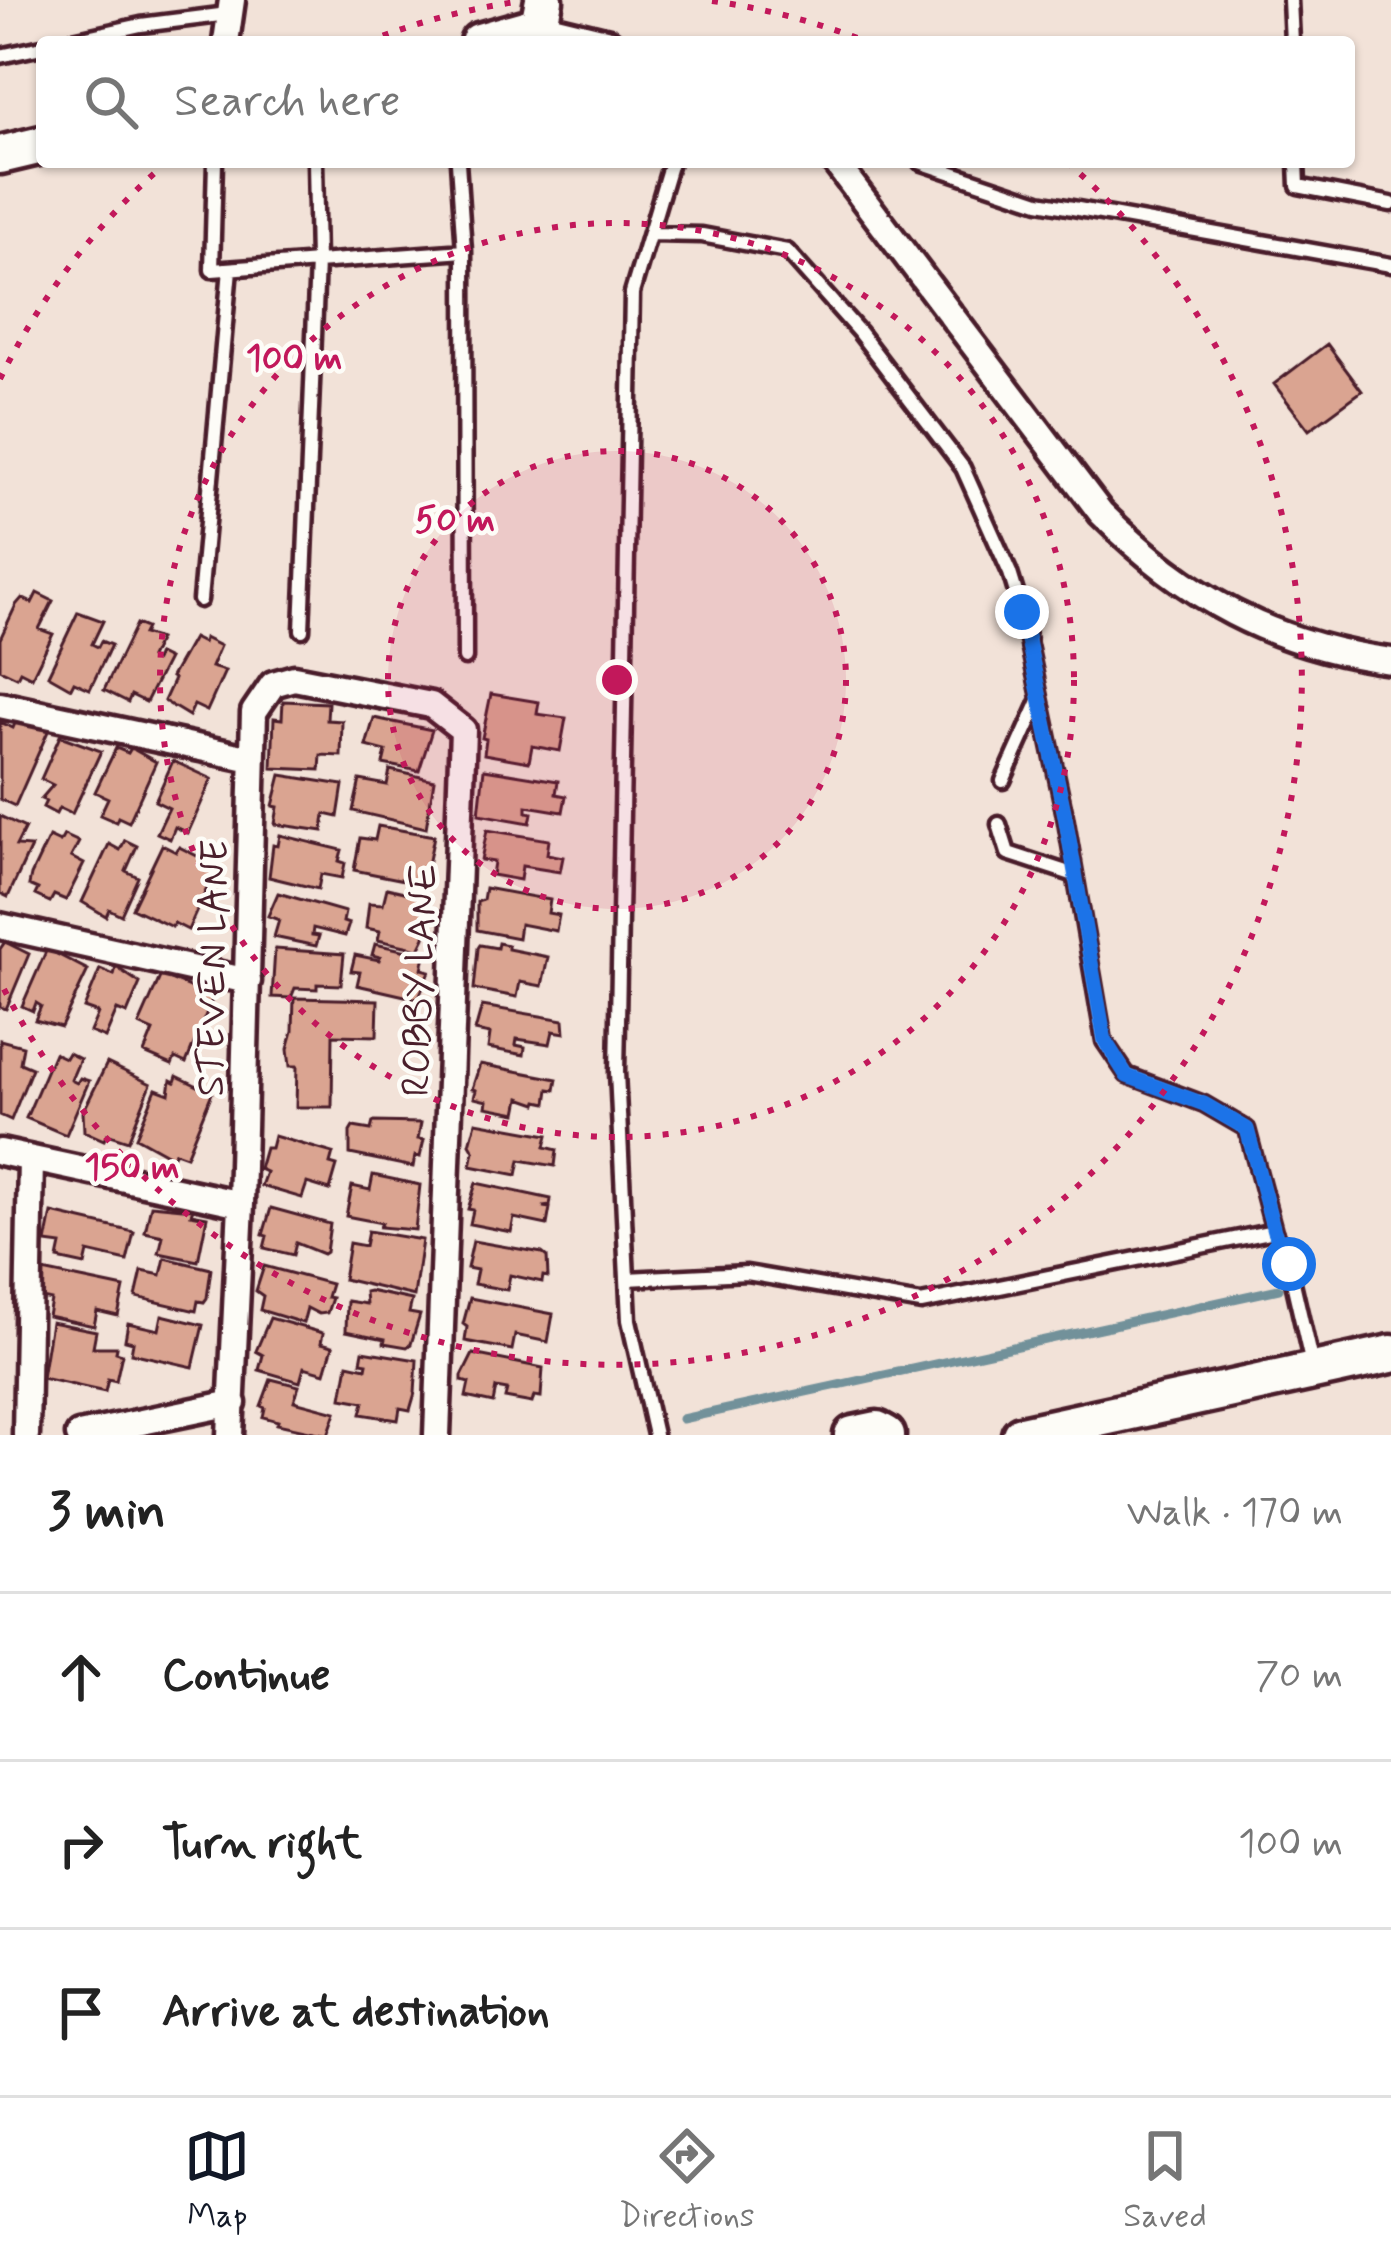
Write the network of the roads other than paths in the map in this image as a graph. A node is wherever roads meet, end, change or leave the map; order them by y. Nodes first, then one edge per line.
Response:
1 (1290, 0) edge
2 (231, 7) edge
3 (541, 12) edge
4 (91, 36) edge
5 (491, 36) edge
6 (595, 36) edge
7 (1292, 36) edge
8 (36, 48) edge
9 (0, 56) edge
10 (36, 147) edge
11 (0, 155) edge
12 (215, 168) edge
13 (315, 168) edge
14 (458, 168) edge
15 (669, 168) edge
16 (840, 168) edge
17 (938, 168) edge
18 (1297, 168) edge
19 (1391, 204) edge
20 (650, 234) junction
21 (464, 251) junction
22 (317, 262) junction
23 (1391, 265) edge
24 (230, 269) junction
25 (200, 600) dead end
26 (302, 630) dead end
27 (465, 658) dead end
28 (1391, 661) edge
29 (273, 684) joint
30 (1040, 700) junction
31 (0, 705) edge
32 (252, 758) junction
33 (1003, 781) dead end
34 (999, 824) dead end
35 (1075, 874) junction
36 (0, 926) edge
37 (248, 981) junction
38 (0, 1152) edge
39 (31, 1159) junction
40 (242, 1204) junction
41 (1274, 1231) junction
42 (627, 1279) junction
43 (1391, 1354) edge
44 (1314, 1371) junction
45 (233, 1403) junction
46 (26, 1435) edge
47 (79, 1435) edge
48 (230, 1435) edge
49 (437, 1435) edge
50 (656, 1435) edge
51 (853, 1435) edge
52 (886, 1435) edge
53 (1021, 1435) edge

1 - 7 lane
2 - 4 lane
3 - 5 main road
3 - 6 street
8 - 9 lane
10 - 11 main road
12 - 24 lane
13 - 22 lane
14 - 21 lane
15 - 20 lane
16 - 28 street
17 - 23 lane
18 - 19 lane
20 - 30 lane
20 - 42 lane
21 - 22 lane
21 - 27 lane
22 - 24 lane
22 - 26 lane
24 - 25 lane
29 - 32 street, STEVEN LANE
29 - 49 street, ROBBY LANE
30 - 33 lane
30 - 35 lane
31 - 32 street
32 - 37 street, STEVEN LANE
34 - 35 lane
35 - 41 lane
36 - 37 street
37 - 40 street, STEVEN LANE
38 - 39 street
39 - 40 street
39 - 46 street
40 - 45 street, STEVEN LANE
41 - 42 lane
41 - 44 lane
42 - 50 lane
43 - 44 main road
44 - 53 main road
45 - 47 street
45 - 48 street, STEVEN LANE
51 - 52 main road

